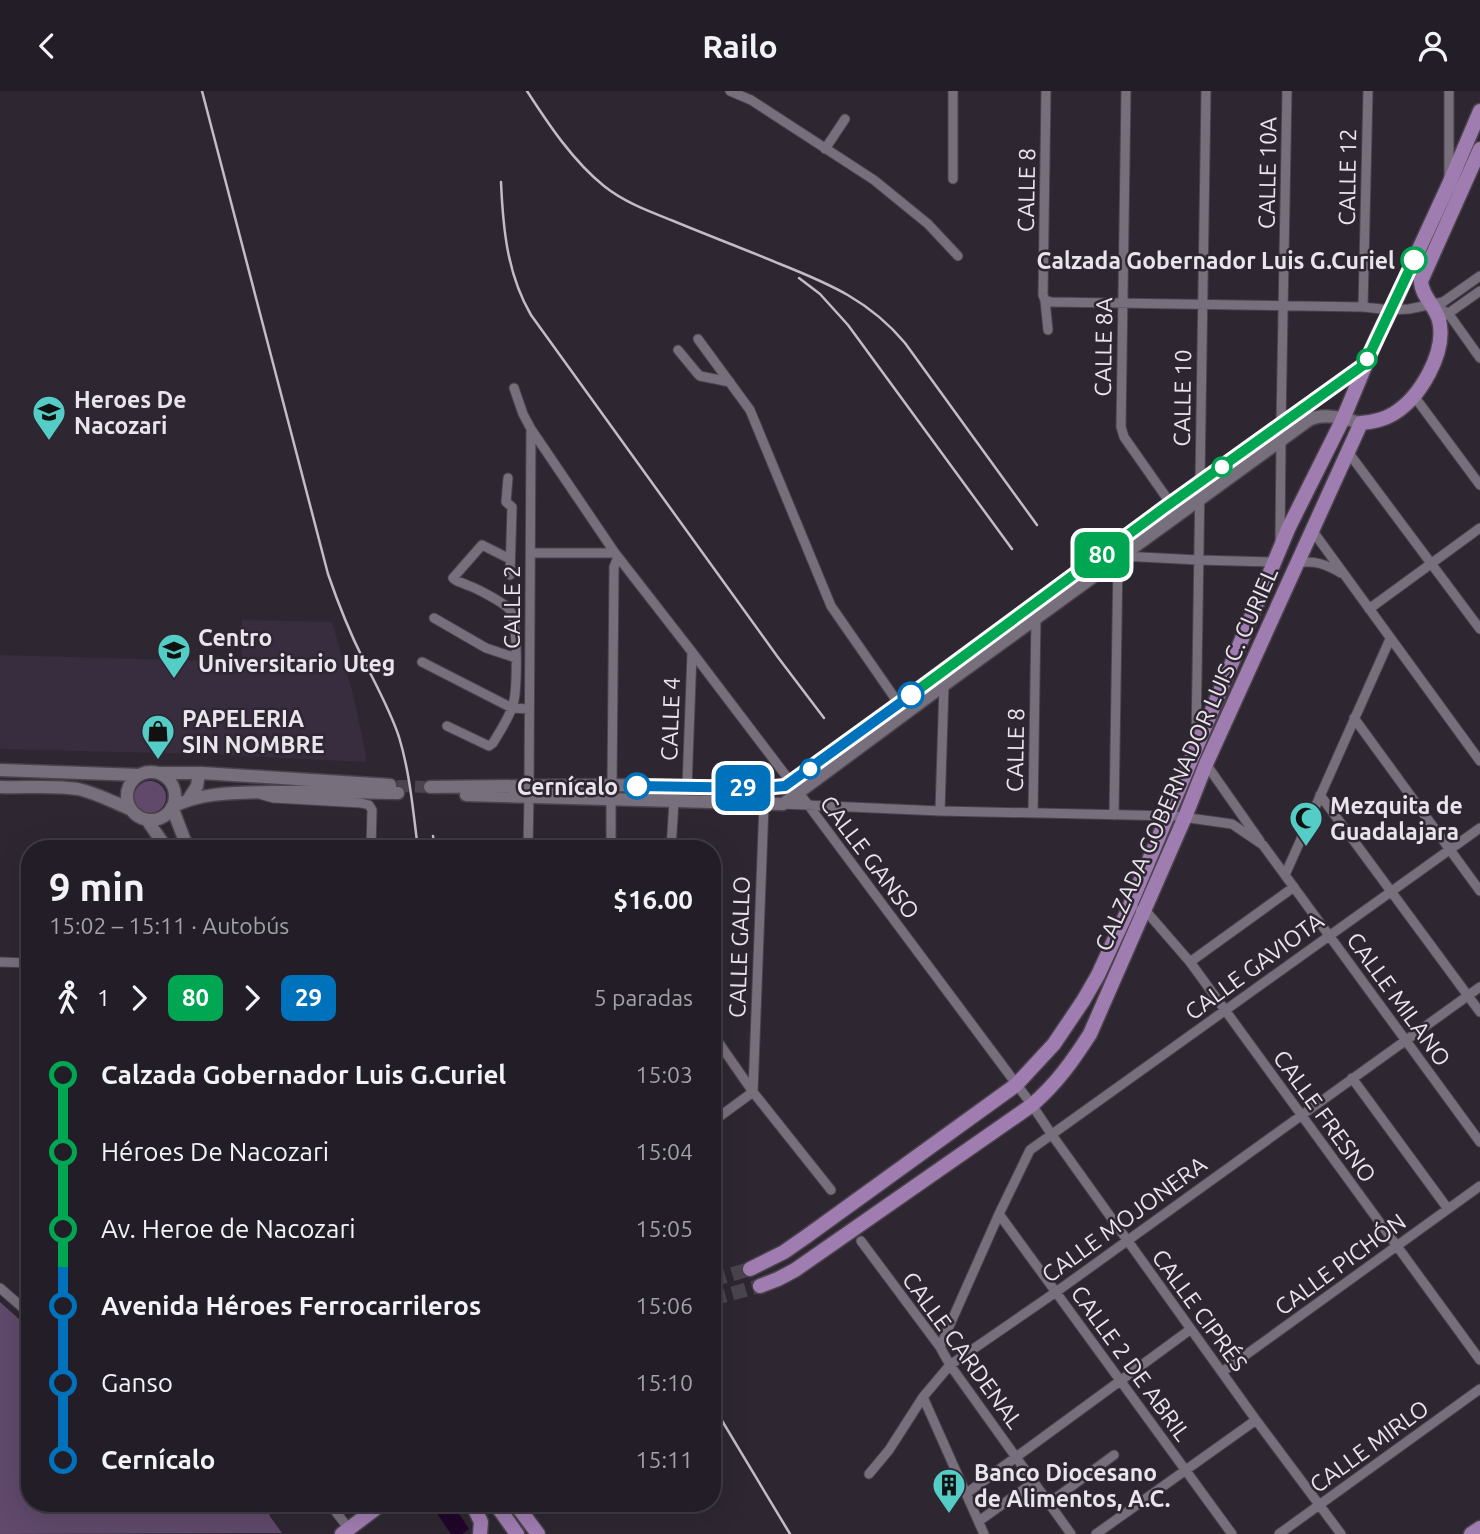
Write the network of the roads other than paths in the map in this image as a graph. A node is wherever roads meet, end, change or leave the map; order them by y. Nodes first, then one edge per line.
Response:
1 (730, 91) edge
2 (953, 91) edge
3 (1046, 91) edge
4 (1126, 91) edge
5 (1206, 91) edge
6 (1287, 91) edge
7 (1368, 91) edge
8 (1449, 91) edge
9 (753, 96) edge
10 (1480, 111) edge
11 (845, 119) dead end
12 (825, 149) junction
13 (1480, 149) edge
14 (953, 179) dead end
15 (1449, 184) junction
16 (958, 256) dead end
17 (1480, 276) edge
18 (1480, 291) edge
19 (1045, 300) junction
20 (1123, 302) junction
21 (1203, 304) junction
22 (1430, 304) junction
23 (1284, 306) junction
24 (1363, 307) junction
25 (1391, 310) junction
26 (1443, 316) junction
27 (1048, 330) dead end
28 (698, 339) dead end
29 (678, 350) dead end
30 (1480, 358) edge
31 (1365, 364) junction
32 (730, 382) junction
33 (514, 388) dead end
34 (1414, 396) junction
35 (1343, 419) junction
36 (1361, 423) junction
37 (1281, 424) junction
38 (531, 429) junction
39 (1280, 441) junction
40 (1348, 452) junction
41 (508, 478) dead end
42 (1200, 483) junction
43 (1480, 485) edge
44 (1199, 501) junction
45 (1171, 504) junction
46 (1480, 528) edge
47 (1312, 530) junction
48 (1280, 546) junction
49 (531, 552) junction
50 (616, 555) junction
51 (1120, 557) junction
52 (510, 559) junction
53 (1198, 560) junction
54 (1273, 562) junction
55 (1296, 563) junction
56 (1432, 563) junction
57 (510, 575) dead end
58 (1344, 575) junction
59 (1035, 604) junction
60 (1369, 609) junction
61 (434, 618) dead end
62 (1036, 619) junction
63 (1480, 629) edge
64 (1390, 639) junction
65 (692, 652) junction
66 (516, 658) junction
67 (422, 662) dead end
68 (944, 685) junction
69 (899, 704) junction
70 (512, 708) junction
71 (529, 709) junction
72 (1354, 718) junction
73 (447, 726) dead end
74 (1197, 748) junction
75 (1480, 760) edge
76 (1206, 764) junction
77 (0, 769) edge
78 (158, 773) junction
79 (199, 773) junction
80 (139, 775) junction
81 (612, 785) junction
82 (0, 787) edge
83 (687, 787) junction
84 (795, 787) junction
85 (430, 790) tunnel mouth
86 (529, 791) junction
87 (253, 793) junction
88 (1320, 795) junction
89 (611, 799) junction
90 (188, 800) junction
91 (674, 801) junction
92 (764, 804) junction
93 (783, 804) junction
94 (809, 806) junction
95 (172, 807) junction
96 (130, 809) junction
97 (940, 811) junction
98 (1033, 813) junction
99 (1114, 815) junction
100 (1168, 816) junction
101 (1185, 817) junction
102 (147, 820) junction
103 (1480, 828) edge
104 (161, 840) edge
105 (185, 840) edge
106 (371, 840) edge
107 (528, 840) edge
108 (611, 840) edge
109 (672, 840) edge
110 (1263, 845) junction
111 (1450, 850) junction
112 (1285, 875) junction
113 (1294, 887) junction
114 (1391, 891) junction
115 (1480, 891) edge
116 (1128, 910) junction
117 (1145, 911) junction
118 (1329, 935) junction
119 (0, 962) edge
120 (1189, 962) junction
121 (21, 963) edge
122 (1480, 986) edge
123 (1468, 995) junction
124 (1224, 1011) junction
125 (1480, 1012) edge
126 (1405, 1040) junction
127 (721, 1046) edge
128 (1352, 1078) junction
129 (1016, 1085) junction
130 (753, 1092) junction
131 (1032, 1105) junction
132 (721, 1115) edge
133 (1301, 1116) junction
134 (1052, 1135) junction
135 (1480, 1142) edge
136 (1480, 1186) edge
137 (831, 1190) dead end
138 (1448, 1209) junction
139 (999, 1214) junction
140 (1126, 1240) junction
141 (861, 1241) dead end
142 (1396, 1246) junction
143 (750, 1269) tunnel mouth
144 (760, 1286) tunnel mouth
145 (0, 1288) edge
146 (1056, 1292) junction
147 (21, 1306) edge
148 (1191, 1329) junction
149 (940, 1347) junction
150 (1480, 1360) edge
151 (950, 1365) junction
152 (1222, 1372) junction
153 (1120, 1381) junction
154 (1480, 1389) edge
155 (923, 1397) junction
156 (1256, 1419) junction
157 (1114, 1455) dead end
158 (1016, 1456) junction
159 (1185, 1470) junction
160 (869, 1474) dead end
161 (1034, 1482) junction
162 (967, 1493) junction
163 (1049, 1503) junction
164 (1320, 1506) junction
165 (334, 1512) edge
166 (371, 1512) edge
167 (476, 1512) edge
168 (500, 1512) edge
169 (521, 1512) edge
170 (526, 1519) junction
171 (979, 1521) junction
172 (1480, 1528) edge
173 (345, 1532) edge
174 (511, 1532) edge
175 (480, 1534) edge
176 (538, 1534) edge
177 (984, 1534) edge
178 (1071, 1534) edge
179 (1096, 1534) edge
180 (1232, 1534) edge
181 (1279, 1534) edge
182 (1341, 1534) edge
183 (1471, 1534) edge

1 - 9 street
2 - 14 street
3 - 19 street, CALLE 8
4 - 20 street, CALLE 8A
5 - 21 street, CALLE 10
6 - 23 street, CALLE 10A
7 - 24 street, CALLE 12
8 - 15 street
9 - 12 street
10 - 15 main road, CALZADA GOBERNADOR LUIS C. CURIEL
11 - 12 street
12 - 16 street
13 - 22 main road
15 - 25 main road, CALZADA GOBERNADOR LUIS C. CURIEL
17 - 22 street
18 - 26 street
19 - 20 street
19 - 27 street, CALLE 8
20 - 21 street
20 - 45 street, CALLE 8A
21 - 23 street
21 - 42 street, CALLE 10
22 - 25 street
22 - 26 main road
23 - 24 street
23 - 37 street, CALLE 10A
24 - 25 street
25 - 31 main road, CALZADA GOBERNADOR LUIS C. CURIEL
26 - 30 street
26 - 34 main road
28 - 32 street
29 - 32 street
31 - 35 main road, CALZADA GOBERNADOR LUIS C. CURIEL
31 - 37 main road
32 - 69 street
33 - 38 street, CALLE GANSO
34 - 36 main road
34 - 43 street
35 - 36 main road
35 - 39 main road
35 - 48 main road, CALZADA GOBERNADOR LUIS C. CURIEL
36 - 40 main road, CALZADA GOBERNADOR LUIS C. CURIEL
37 - 42 main road
38 - 49 street, CALLE 2
38 - 50 street, CALLE GANSO
39 - 44 main road
39 - 48 street
40 - 47 main road, CALZADA GOBERNADOR LUIS C. CURIEL
40 - 56 street
41 - 52 street
42 - 44 street, CALLE 10
42 - 45 main road
44 - 51 main road
44 - 53 street, CALLE 10
45 - 59 main road
46 - 56 street
47 - 55 main road, CALZADA GOBERNADOR LUIS C. CURIEL
47 - 58 street
48 - 54 main road, CALZADA GOBERNADOR LUIS C. CURIEL
49 - 50 street
49 - 71 street, CALLE 2
50 - 65 street, CALLE GANSO
50 - 81 street
51 - 53 street
51 - 62 main road
51 - 99 street
52 - 57 street
52 - 66 street
53 - 54 street
53 - 74 street, CALLE 10
54 - 74 main road, CALZADA GOBERNADOR LUIS C. CURIEL
55 - 58 street
55 - 76 main road, CALZADA GOBERNADOR LUIS C. CURIEL
56 - 60 street
56 - 63 street
58 - 60 street
59 - 62 street, CALLE 8
59 - 69 main road
60 - 64 street
61 - 66 street
62 - 68 main road
62 - 98 street, CALLE 8
64 - 72 street
64 - 75 street
65 - 83 street, CALLE 4
65 - 84 street, CALLE GANSO
66 - 70 street
67 - 70 street
68 - 84 main road
68 - 97 street
69 - 84 main road
70 - 71 street
70 - 73 street
71 - 86 street, CALLE 2
72 - 88 street
72 - 111 street
74 - 100 main road, CALZADA GOBERNADOR LUIS C. CURIEL
76 - 101 main road, CALZADA GOBERNADOR LUIS C. CURIEL
76 - 110 street
77 - 80 main road
78 - 79 main road
78 - 80 main road
78 - 95 main road
79 - 87 main road
79 - 90 main road
80 - 96 main road
81 - 83 main road
81 - 86 main road
82 - 96 main road
83 - 84 main road
84 - 93 main road
84 - 94 street, CALLE GANSO
85 - 86 main road
86 - 89 main road
86 - 107 street, CALLE 2
87 - 90 main road
87 - 106 street
88 - 112 street
88 - 114 street
89 - 91 main road
89 - 108 street
90 - 95 main road
91 - 92 main road
91 - 109 street
92 - 93 main road
92 - 130 street, CALLE GALLO
93 - 94 street, CALLE MILANO
94 - 97 street, CALLE MILANO
94 - 129 street, CALLE GANSO
95 - 102 main road
95 - 105 main road
96 - 102 main road
97 - 98 street, CALLE MILANO
98 - 99 street, CALLE MILANO
99 - 100 street, CALLE MILANO
100 - 101 street, CALLE MILANO
100 - 116 main road, CALZADA GOBERNADOR LUIS C. CURIEL
101 - 110 street, CALLE MILANO
101 - 117 main road, CALZADA GOBERNADOR LUIS C. CURIEL
102 - 104 main road
103 - 111 street, CALLE GAVIOTA
110 - 112 street, CALLE MILANO
111 - 114 street, CALLE GAVIOTA
111 - 115 street
112 - 113 street, CALLE MILANO
113 - 118 street, CALLE MILANO
113 - 120 street
114 - 118 street, CALLE GAVIOTA
114 - 123 street
116 - 117 street
116 - 129 main road, CALZADA GOBERNADOR LUIS C. CURIEL
117 - 120 street, CALLE FRESNO
117 - 131 main road, CALZADA GOBERNADOR LUIS C. CURIEL
118 - 124 street, CALLE GAVIOTA
118 - 126 street, CALLE MILANO
119 - 121 street
120 - 124 street, CALLE FRESNO
122 - 123 street, CALLE MOJONERA
123 - 125 street
123 - 126 street, CALLE MOJONERA
124 - 133 street, CALLE FRESNO
124 - 134 street, CALLE GAVIOTA
126 - 128 street, CALLE MOJONERA
126 - 135 street, CALLE MILANO
127 - 130 street
128 - 133 street, CALLE MOJONERA
128 - 138 street
129 - 131 street, CALLE GANSO
129 - 143 main road, CALZADA GOBERNADOR LUIS C. CURIEL
130 - 132 street
130 - 137 street
131 - 134 street, CALLE CIPRÉS
131 - 144 main road, CALZADA GOBERNADOR LUIS C. CURIEL
133 - 140 street, CALLE MOJONERA
133 - 142 street, CALLE FRESNO
134 - 139 street, CALLE GAVIOTA
134 - 140 street, CALLE CIPRÉS
136 - 138 street, CALLE PICHÓN
138 - 142 street, CALLE PICHÓN
139 - 146 street, CALLE 2 DE ABRIL
139 - 149 street, CALLE GAVIOTA
140 - 146 street, CALLE MOJONERA
140 - 148 street, CALLE CIPRÉS
141 - 149 street, CALLE CARDENAL
142 - 150 street, CALLE FRESNO
142 - 152 street, CALLE PICHÓN
145 - 147 street
146 - 151 street, CALLE MOJONERA
146 - 153 street, CALLE 2 DE ABRIL
148 - 152 street, CALLE CIPRÉS
148 - 153 street
149 - 151 street, CALLE CARDENAL
151 - 155 street, CALLE MOJONERA
151 - 158 street, CALLE CARDENAL
152 - 156 street, CALLE CIPRÉS
153 - 158 street
153 - 159 street, CALLE 2 DE ABRIL
154 - 164 street, CALLE MIRLO
155 - 160 street, CALLE MOJONERA
155 - 162 street
156 - 159 street
156 - 164 street, CALLE CIPRÉS
157 - 163 street
158 - 161 street, CALLE CARDENAL
158 - 162 street
159 - 179 street
159 - 180 street, CALLE 2 DE ABRIL
161 - 163 street, CALLE CARDENAL
161 - 171 street
162 - 171 street
163 - 178 street, CALLE CARDENAL
164 - 181 street, CALLE MIRLO
164 - 182 street, CALLE CIPRÉS
165 - 173 street
166 - 173 main road
167 - 175 main road
168 - 174 main road
169 - 170 main road
170 - 174 main road
170 - 176 main road
171 - 177 street
172 - 183 main road

